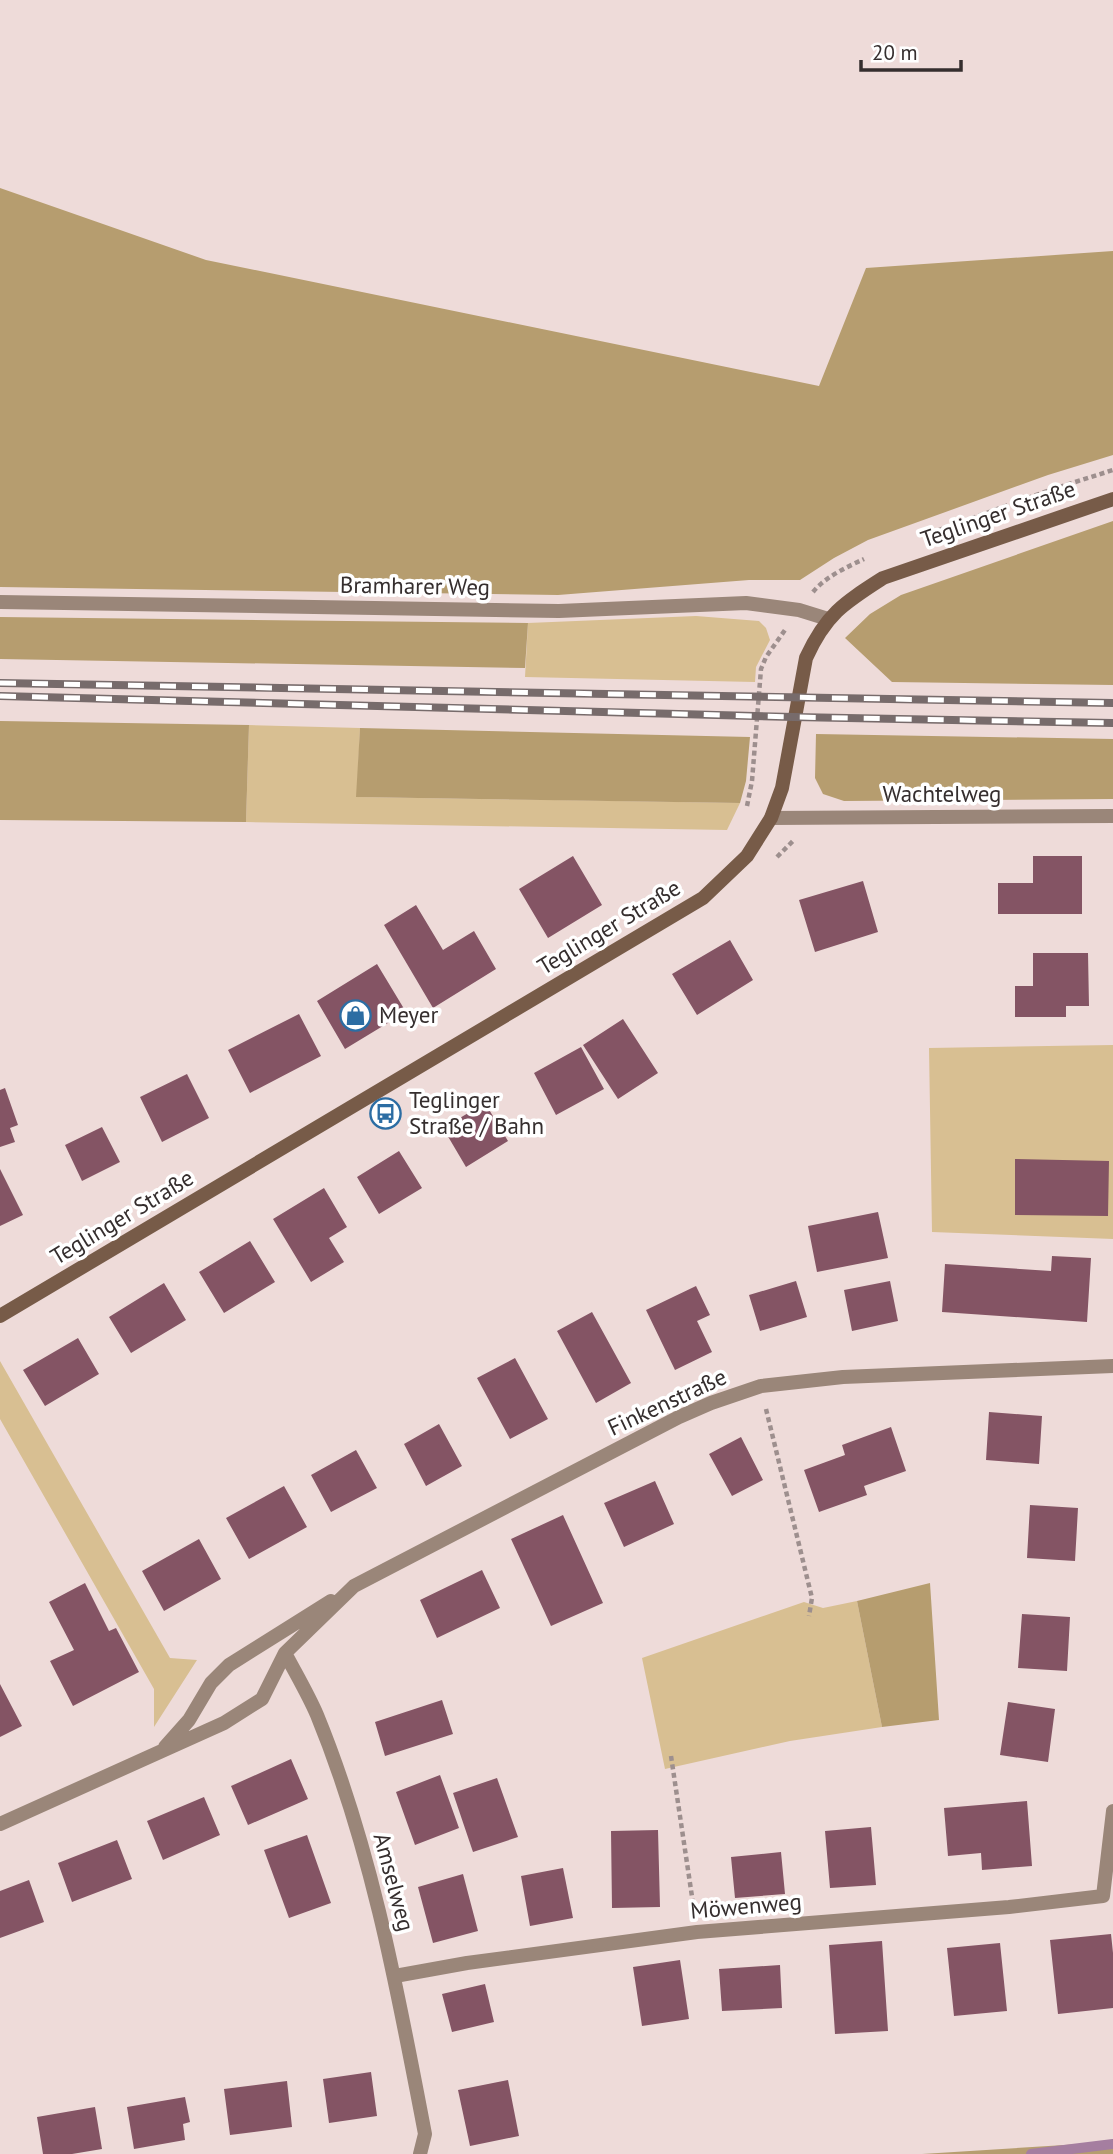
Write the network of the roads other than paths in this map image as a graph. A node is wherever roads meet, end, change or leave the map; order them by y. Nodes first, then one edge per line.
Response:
1 (1113, 499) edge
2 (0, 602) edge
3 (828, 619) junction
4 (1113, 816) edge
5 (771, 818) junction
6 (0, 1316) edge
7 (1113, 1366) edge
8 (354, 1586) junction
9 (285, 1653) junction
10 (162, 1751) junction
11 (1113, 1811) edge
12 (0, 1824) edge
13 (395, 1976) junction
14 (421, 2154) edge

1 - 3 street, Teglinger Straße
2 - 3 street, Bramharer Weg
3 - 5 street, Teglinger Straße
4 - 5 street, Wachtelweg
5 - 6 street, Teglinger Straße
7 - 8 street, Finkenstraße
8 - 9 street, Finkenstraße
8 - 10 street, Finkenstraße
9 - 10 street, Finkenstraße
9 - 13 street, Amselweg
10 - 12 street, Finkenstraße
11 - 13 street, Möwenweg
13 - 14 street, Amselweg

